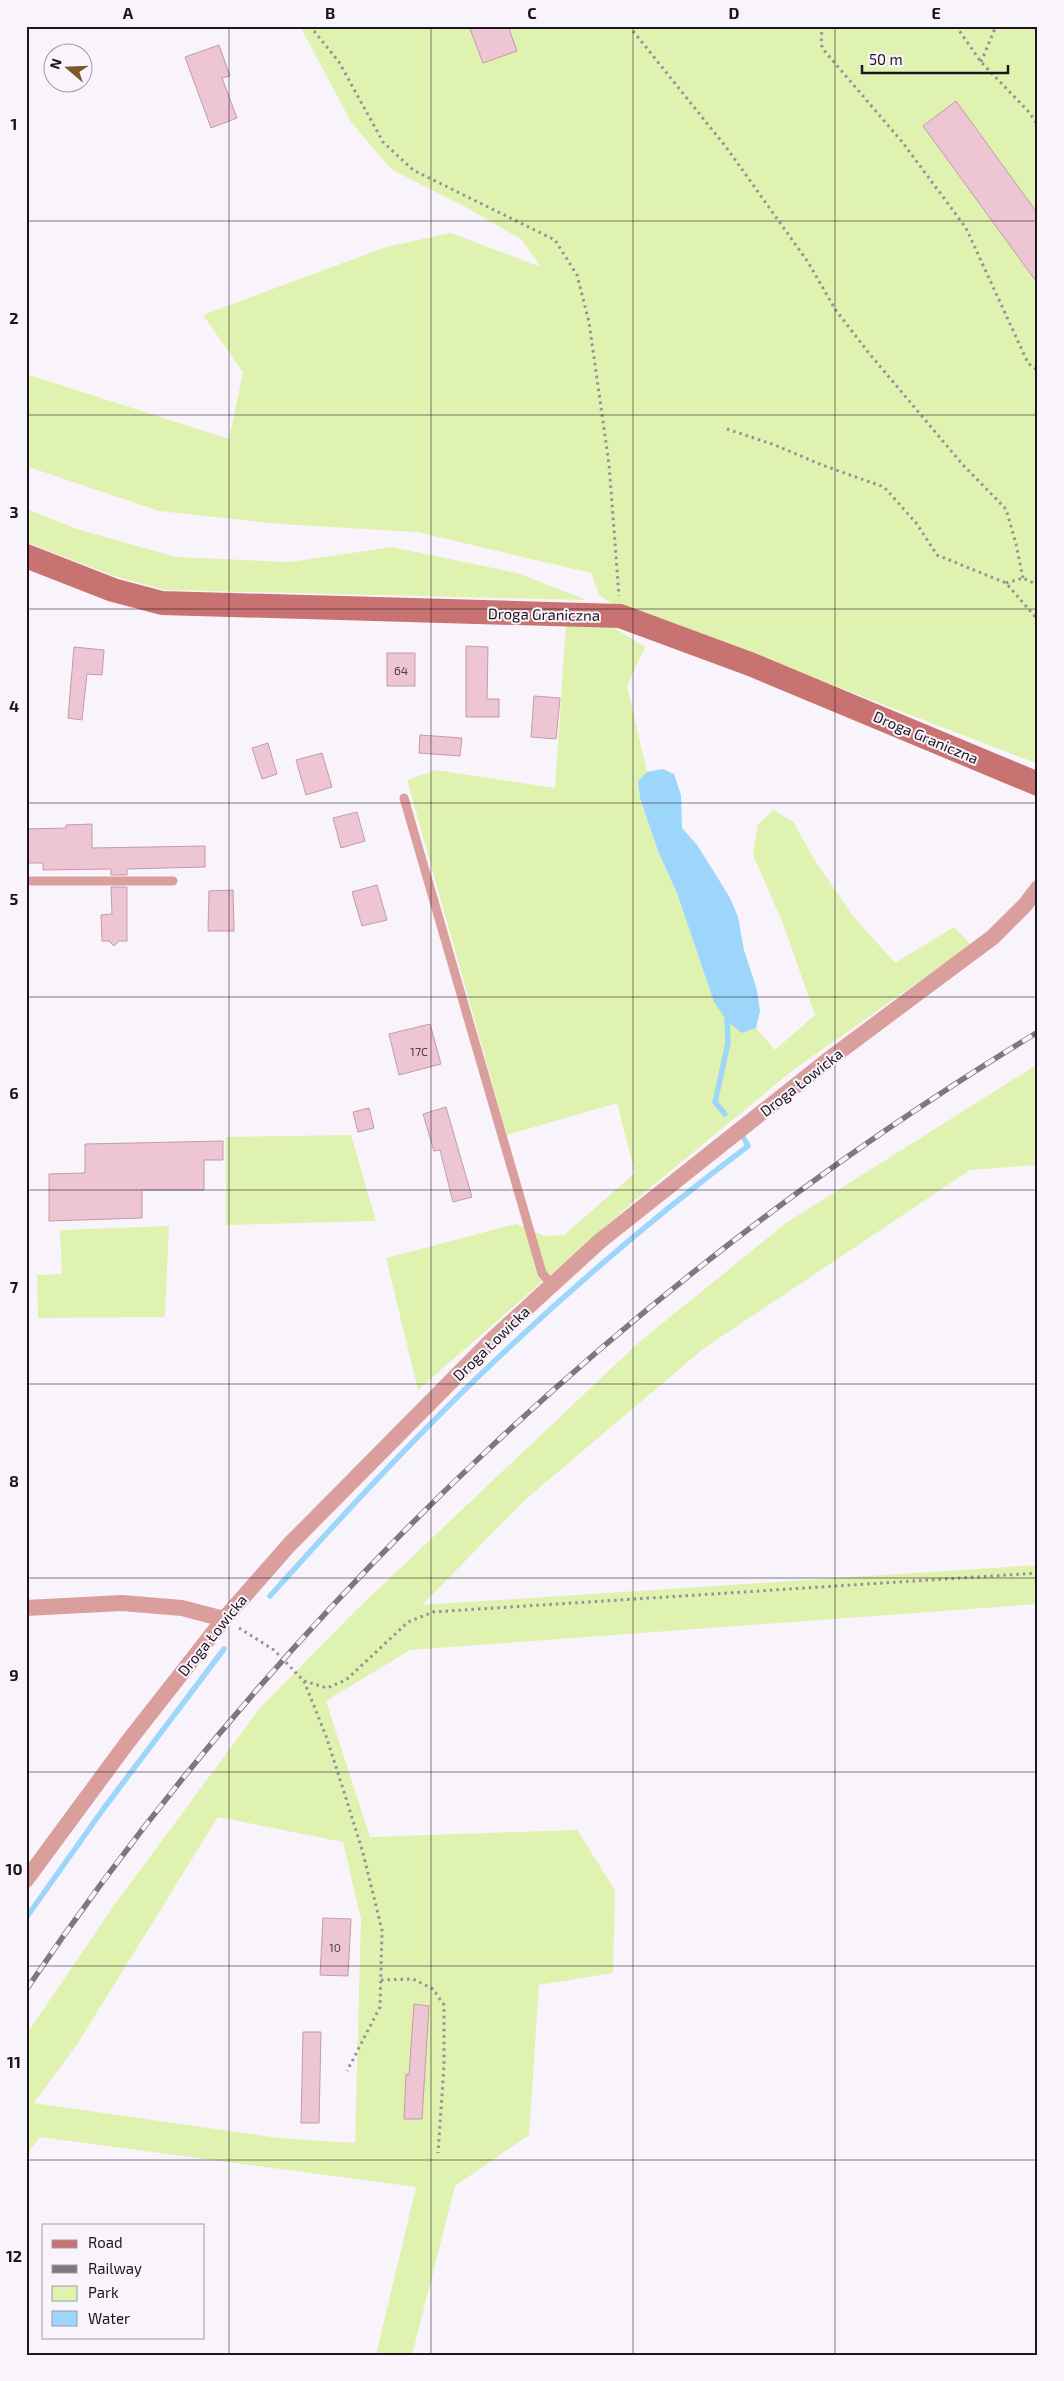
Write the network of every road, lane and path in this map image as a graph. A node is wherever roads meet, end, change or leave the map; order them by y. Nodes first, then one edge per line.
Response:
1 (310, 26) edge
2 (629, 26) edge
3 (824, 26) edge
4 (956, 26) edge
5 (996, 26) edge
6 (981, 62) junction
7 (1038, 125) edge
8 (1038, 371) edge
9 (727, 430) dead end
10 (26, 556) edge
11 (1023, 578) junction
12 (1006, 583) junction
13 (1038, 585) edge
14 (620, 616) junction
15 (1038, 620) edge
16 (1038, 784) edge
17 (404, 798) dead end
18 (26, 881) edge
19 (173, 881) dead end
20 (1038, 888) edge
21 (552, 1286) junction
22 (1038, 1573) edge
23 (26, 1608) edge
24 (224, 1619) junction
25 (304, 1681) junction
26 (26, 1880) edge
27 (381, 1980) junction
28 (348, 2071) dead end
29 (438, 2153) dead end

1 - 14 path
2 - 11 path
3 - 8 path
4 - 6 path
5 - 6 path
6 - 7 path
9 - 12 path
10 - 14 street, Droga Graniczna
11 - 12 path
11 - 13 path
12 - 15 path
14 - 16 street, Droga Graniczna
17 - 21 lane
18 - 19 lane
20 - 21 street, Droga Łowicka
21 - 24 street, Droga Łowicka
22 - 25 path
23 - 24 street
24 - 25 path
24 - 26 street, Droga Łowicka
25 - 27 path
27 - 28 path
27 - 29 path

